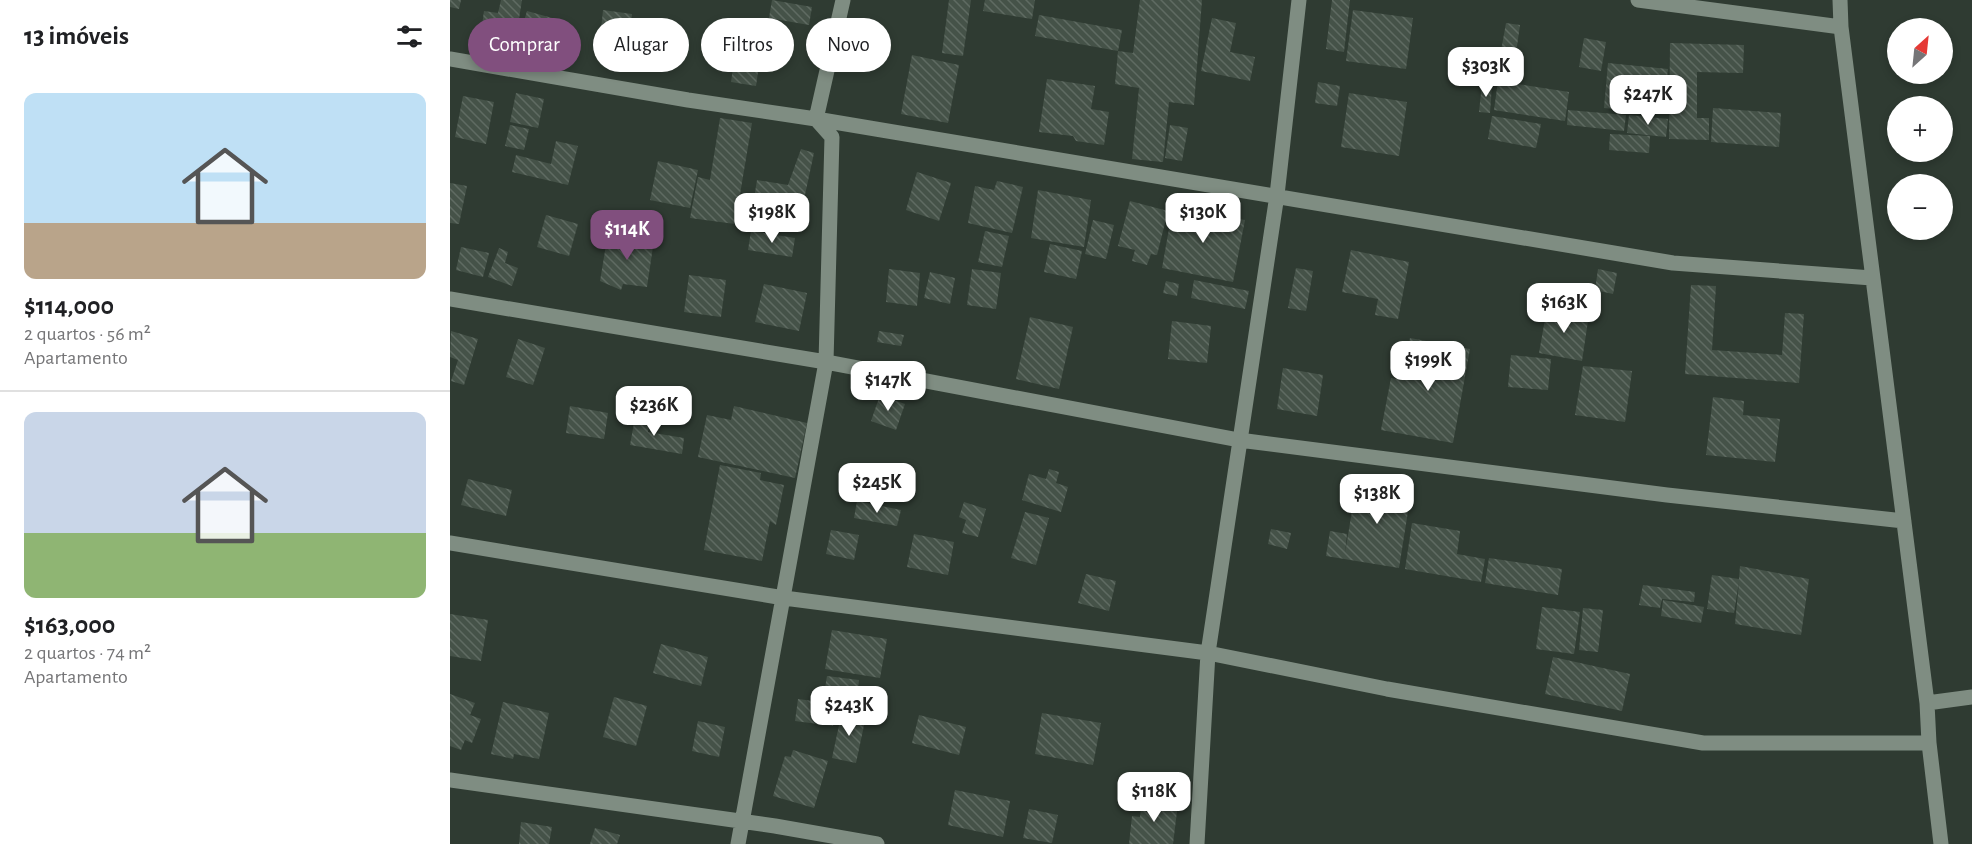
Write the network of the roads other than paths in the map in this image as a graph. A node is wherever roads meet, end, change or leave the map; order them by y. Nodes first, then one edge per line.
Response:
1 (843, 0) edge
2 (1299, 0) edge
3 (1638, 0) edge
4 (1840, 0) edge
5 (1841, 27) junction
6 (450, 59) edge
7 (816, 119) junction
8 (1276, 195) junction
9 (1872, 278) junction
10 (450, 299) edge
11 (826, 362) junction
12 (1239, 440) junction
13 (1904, 521) junction
14 (450, 543) edge
15 (784, 598) junction
16 (1208, 653) junction
17 (1972, 697) edge
18 (1927, 703) junction
19 (1929, 743) junction
20 (450, 780) edge
21 (742, 821) junction
22 (738, 844) edge
23 (877, 844) edge
24 (1197, 844) edge
25 (1941, 844) edge

1 - 7 street
2 - 8 street
3 - 5 street
4 - 5 street
5 - 9 street
6 - 7 street
7 - 8 street
7 - 11 street
8 - 9 street
8 - 12 street
9 - 13 street
10 - 11 street
11 - 12 street
11 - 15 street
12 - 13 street
12 - 16 street
13 - 18 street
14 - 15 street
15 - 16 street
15 - 21 street
16 - 19 street
16 - 24 street
17 - 18 street
18 - 19 street
19 - 25 street
20 - 21 street
21 - 22 street
21 - 23 street

